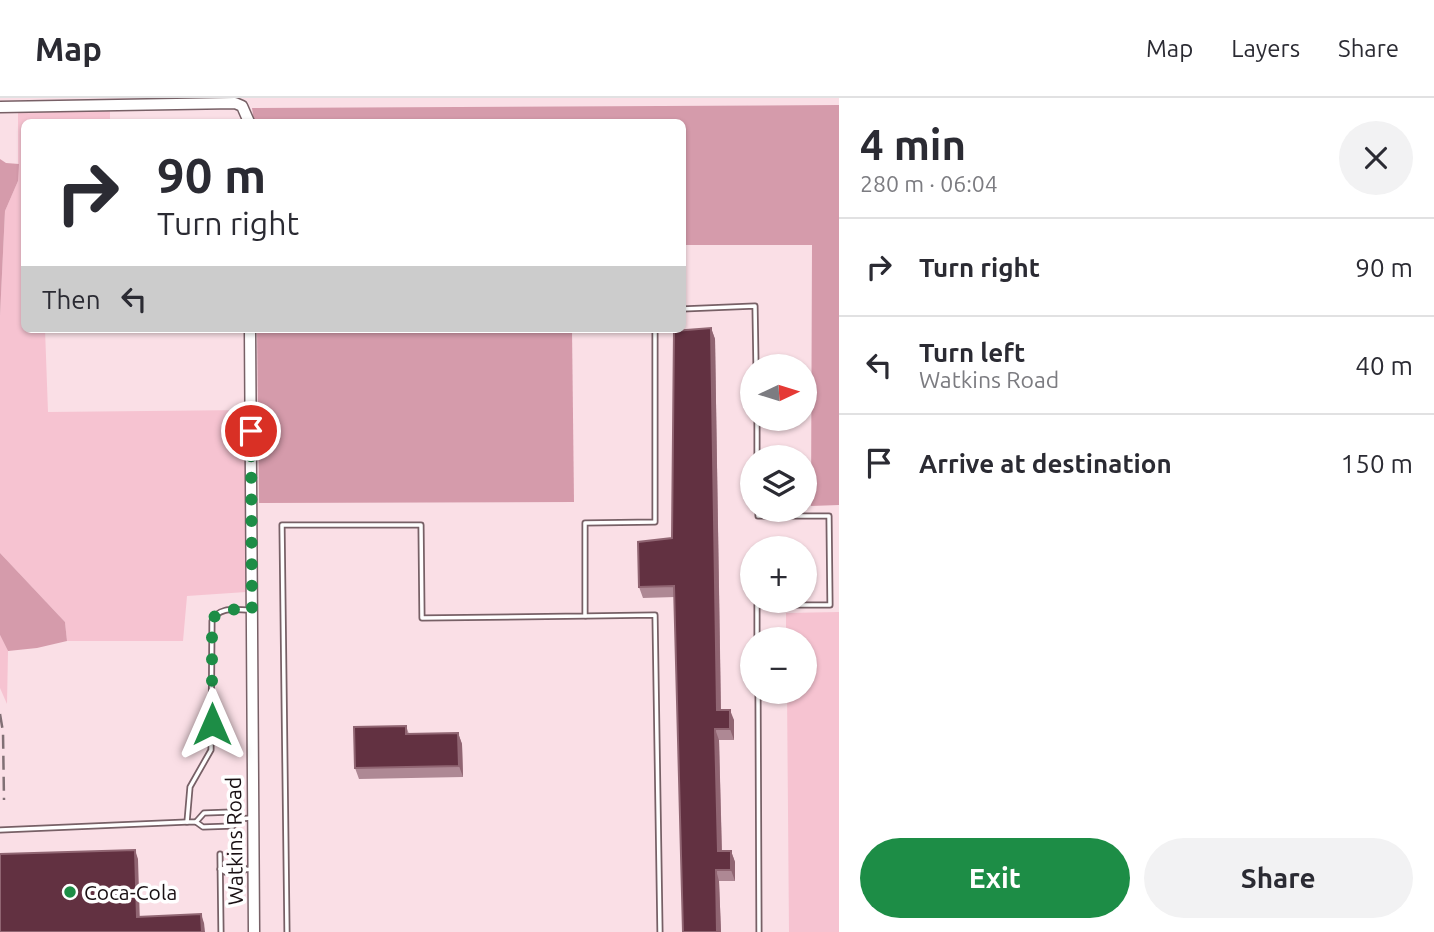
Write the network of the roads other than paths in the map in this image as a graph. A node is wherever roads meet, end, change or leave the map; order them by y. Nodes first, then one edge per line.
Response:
1 (87, 102) edge
2 (244, 102) edge
3 (0, 107) edge
4 (248, 119) edge
5 (686, 309) edge
6 (250, 333) edge
7 (655, 333) edge
8 (756, 354) edge
9 (817, 516) edge
10 (252, 611) junction
11 (585, 616) junction
12 (757, 627) edge
13 (758, 704) edge
14 (253, 818) junction
15 (239, 819) junction
16 (187, 822) junction
17 (196, 822) junction
18 (0, 830) edge
19 (220, 854) dead end
20 (220, 869) junction
21 (250, 869) junction
22 (221, 932) edge
23 (254, 932) edge
24 (287, 932) edge
25 (660, 932) edge
26 (759, 932) edge

1 - 2 street
1 - 3 street
2 - 4 street
5 - 8 lane
6 - 10 street, Watkins Road
7 - 11 lane
9 - 12 lane
10 - 14 street, Watkins Road
10 - 16 lane
11 - 24 lane
11 - 25 lane
13 - 26 lane
14 - 15 lane
14 - 21 street, Watkins Road
15 - 17 lane
15 - 17 lane
16 - 17 lane
16 - 18 lane
19 - 20 lane
20 - 21 lane
20 - 22 lane
21 - 23 street, Watkins Road

